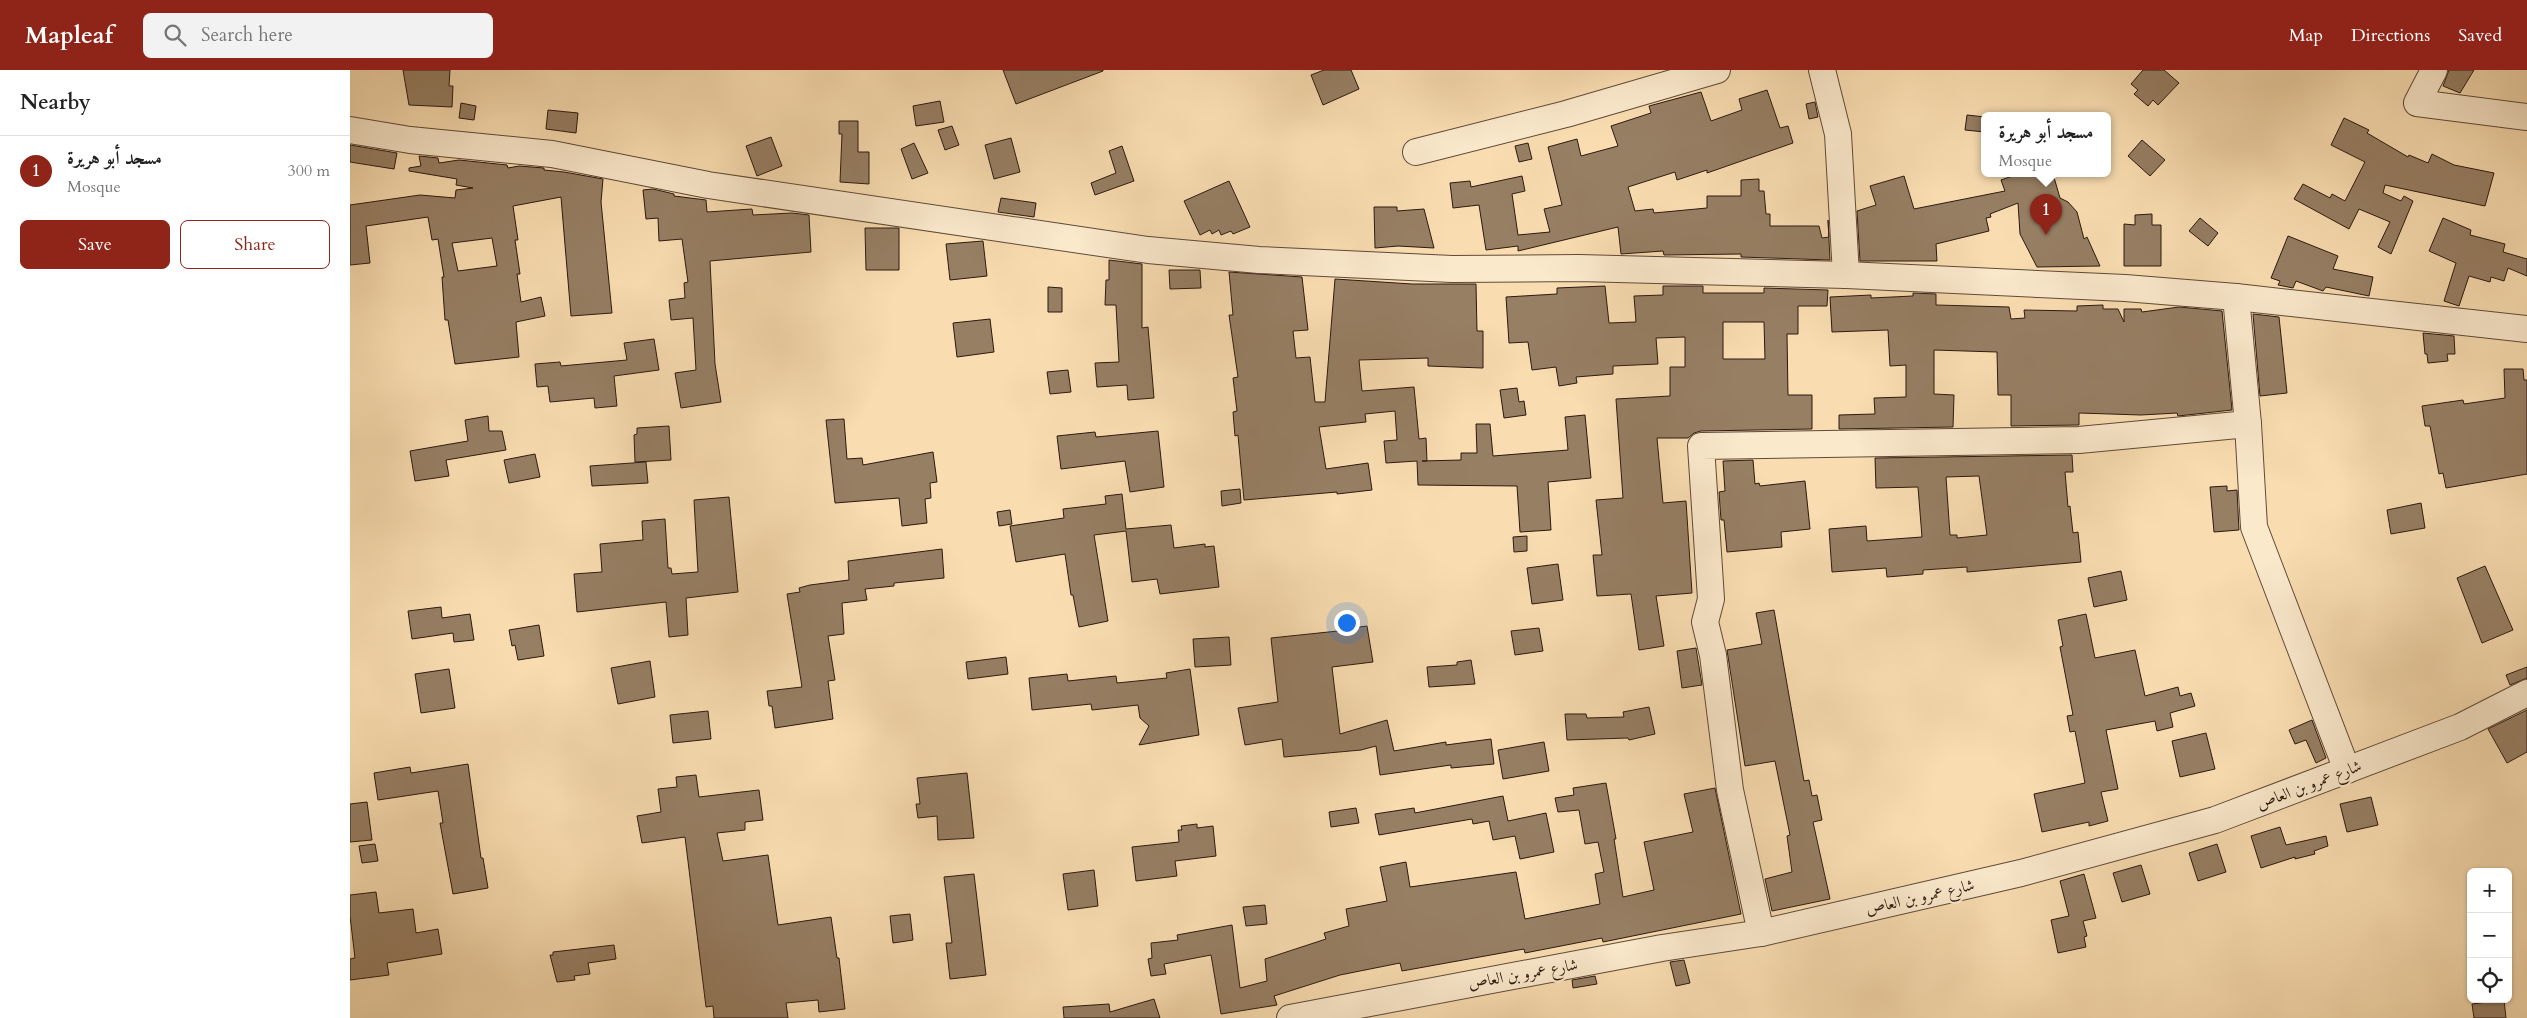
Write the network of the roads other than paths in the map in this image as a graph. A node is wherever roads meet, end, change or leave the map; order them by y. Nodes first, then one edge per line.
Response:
1 (1717, 70) edge
2 (1822, 70) edge
3 (2434, 70) edge
4 (2527, 117) edge
5 (350, 130) edge
6 (1416, 152) dead end
7 (1846, 275) junction
8 (2236, 297) junction
9 (2527, 329) edge
10 (2248, 424) junction
11 (2527, 693) edge
12 (2347, 770) junction
13 (1761, 933) junction
14 (1290, 1018) edge

1 - 6 street
2 - 7 street
3 - 4 street
5 - 7 street
7 - 8 street
8 - 9 street
8 - 10 street
10 - 12 street
10 - 13 street
11 - 12 street, شارع عمرو بن العاص
12 - 13 street, شارع عمرو بن العاص
13 - 14 street, شارع عمرو بن العاص

